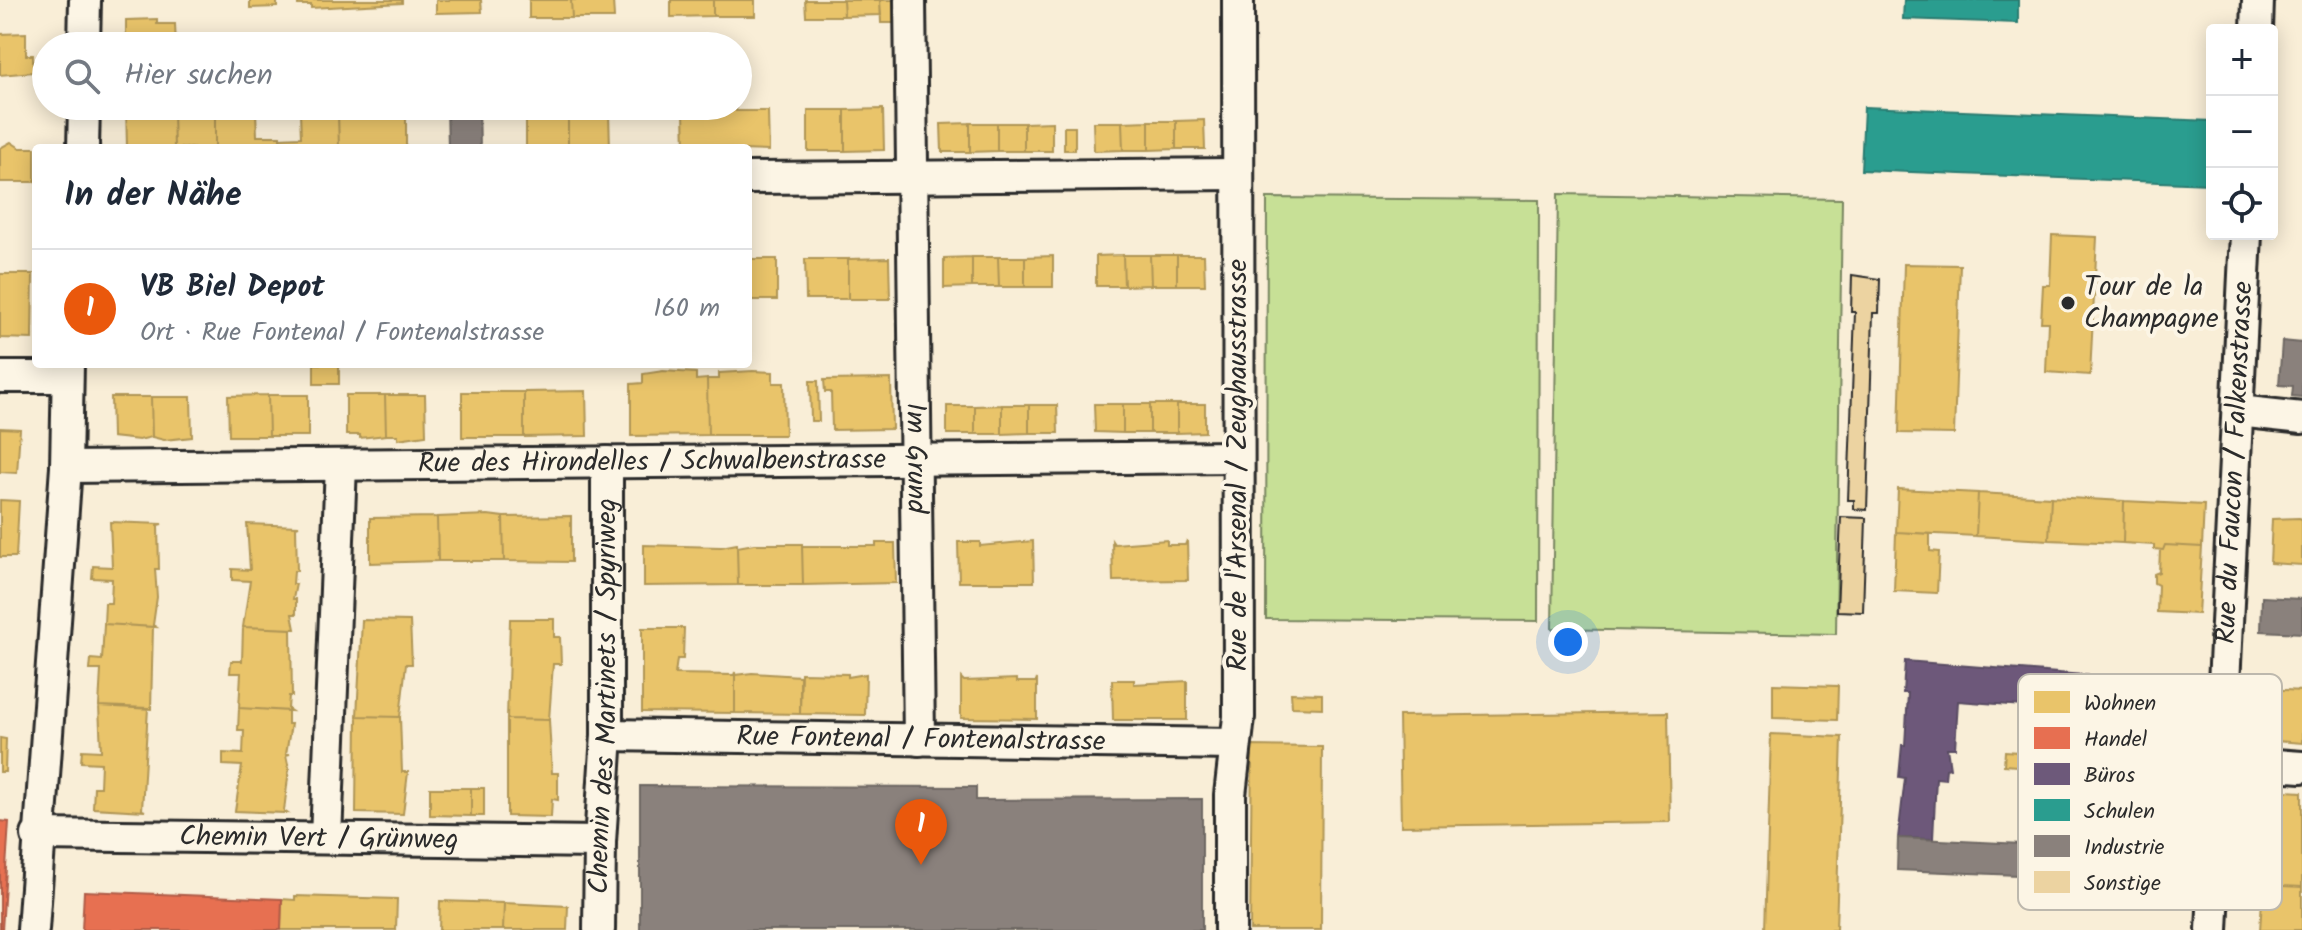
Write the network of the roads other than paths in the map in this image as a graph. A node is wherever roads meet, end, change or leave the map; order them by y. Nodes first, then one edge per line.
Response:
1 (85, 0) edge
2 (910, 0) edge
3 (1238, 0) edge
4 (2258, 0) edge
5 (2257, 24) edge
6 (84, 32) edge
7 (84, 120) edge
8 (83, 144) edge
9 (1238, 174) junction
10 (913, 176) junction
11 (752, 178) edge
12 (2246, 240) edge
13 (68, 371) edge
14 (0, 377) edge
15 (2238, 411) junction
16 (2302, 418) edge
17 (1238, 457) junction
18 (918, 460) junction
19 (607, 462) junction
20 (341, 465) junction
21 (66, 467) junction
22 (2224, 674) edge
23 (607, 735) junction
24 (919, 740) junction
25 (1235, 744) junction
26 (2282, 766) edge
27 (2302, 767) edge
28 (37, 835) junction
29 (326, 838) junction
30 (600, 842) junction
31 (2213, 910) edge
32 (33, 930) edge
33 (599, 930) edge
34 (1230, 930) edge
35 (2212, 930) edge

1 - 6 street
2 - 10 street, Im Grund
3 - 9 street, Rue de l'Arsenal / Zeughausstrasse
4 - 5 street
7 - 8 street
9 - 10 street
9 - 17 street, Rue de l'Arsenal / Zeughausstrasse
10 - 11 street
10 - 18 street, Im Grund
12 - 15 street, Rue du Faucon / Falkenstrasse
13 - 14 street
13 - 21 street
15 - 16 street
15 - 22 street, Rue du Faucon / Falkenstrasse
17 - 18 street, Rue des Hirondelles / Schwalbenstrasse
17 - 25 street, Rue de l'Arsenal / Zeughausstrasse
18 - 19 street, Rue des Hirondelles / Schwalbenstrasse
18 - 24 street, Im Grund
19 - 20 street, Rue des Hirondelles / Schwalbenstrasse
19 - 23 street, Chemin des Martinets / Spyriweg
20 - 21 street, Rue des Hirondelles / Schwalbenstrasse
20 - 29 street
21 - 28 street
23 - 24 street, Rue Fontenal / Fontenalstrasse
23 - 30 street, Chemin des Martinets / Spyriweg
24 - 25 street, Rue Fontenal / Fontenalstrasse
25 - 34 street, Rue de l'Arsenal / Zeughausstrasse
26 - 27 street
28 - 29 street, Chemin Vert / Grünweg
28 - 32 street
29 - 30 street, Chemin Vert / Grünweg
30 - 33 street, Chemin des Martinets / Spyriweg
31 - 35 street, Rue du Faucon / Falkenstrasse

